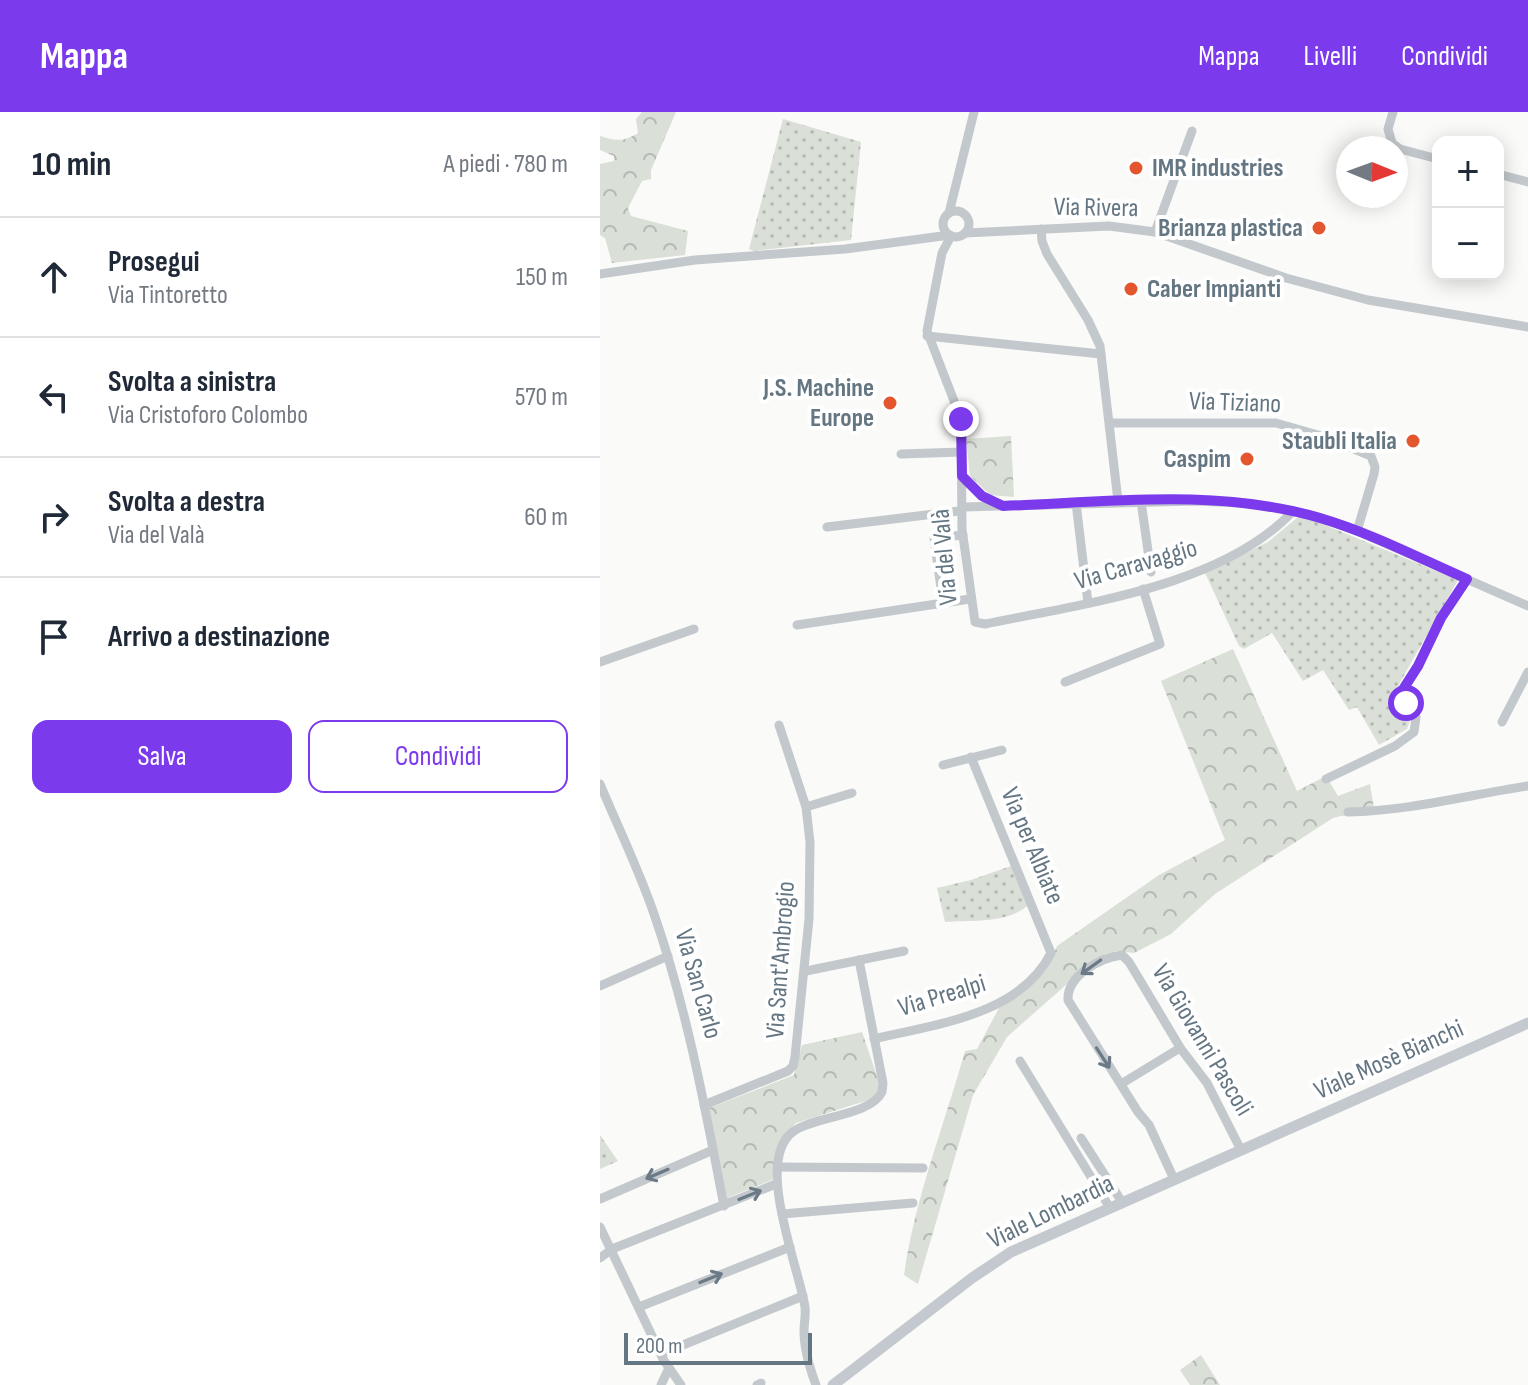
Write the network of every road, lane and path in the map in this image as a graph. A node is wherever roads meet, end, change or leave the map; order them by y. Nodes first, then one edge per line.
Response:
1 (974, 112) edge
2 (1393, 112) edge
3 (1192, 131) dead end
4 (1432, 157) edge
5 (1504, 176) edge
6 (1528, 182) edge
7 (955, 189) junction
8 (949, 213) junction
9 (966, 216) junction
10 (943, 224) junction
11 (1041, 229) junction
12 (987, 232) junction
13 (1155, 232) junction
14 (965, 233) junction
15 (950, 236) junction
16 (930, 238) junction
17 (942, 253) junction
18 (600, 274) edge
19 (1528, 327) edge
20 (927, 336) junction
21 (1101, 354) junction
22 (1110, 423) junction
23 (962, 452) junction
24 (901, 454) dead end
25 (962, 476) junction
26 (1118, 501) junction
27 (1141, 501) junction
28 (1076, 503) junction
29 (1003, 506) junction
30 (964, 507) junction
31 (1293, 511) junction
32 (827, 527) dead end
33 (1357, 531) junction
34 (963, 535) junction
35 (1151, 572) dead end
36 (1467, 579) junction
37 (1143, 589) junction
38 (970, 599) junction
39 (943, 602) junction
40 (1088, 603) junction
41 (1528, 606) edge
42 (977, 623) joint
43 (797, 625) dead end
44 (694, 629) dead end
45 (600, 662) edge
46 (1528, 672) edge
47 (1065, 682) dead end
48 (1502, 722) dead end
49 (779, 725) dead end
50 (1002, 750) dead end
51 (971, 757) junction
52 (943, 765) dead end
53 (1326, 779) dead end
54 (600, 784) edge
55 (1528, 786) edge
56 (852, 793) dead end
57 (806, 807) junction
58 (1348, 812) dead end
59 (904, 951) dead end
60 (1051, 953) joint
61 (668, 956) junction
62 (859, 960) junction
63 (806, 971) junction
64 (600, 986) edge
65 (1528, 1023) edge
66 (874, 1039) junction
67 (1180, 1048) junction
68 (1020, 1061) dead end
69 (1121, 1084) junction
70 (704, 1105) junction
71 (1081, 1138) dead end
72 (1268, 1138) joint
73 (713, 1150) junction
74 (1241, 1150) junction
75 (778, 1167) junction
76 (923, 1168) dead end
77 (1174, 1179) junction
78 (776, 1184) junction
79 (600, 1199) edge
80 (1122, 1202) junction
81 (913, 1203) dead end
82 (724, 1206) junction
83 (1110, 1208) junction
84 (782, 1214) junction
85 (600, 1227) edge
86 (790, 1247) junction
87 (612, 1249) junction
88 (600, 1258) edge
89 (803, 1296) junction
90 (639, 1307) junction
91 (661, 1354) junction
92 (669, 1368) junction
93 (661, 1385) edge
94 (681, 1385) edge
95 (816, 1385) edge
96 (833, 1385) edge

1 - 7 street
2 - 4 street
3 - 13 street
5 - 6 street
7 - 8 street
7 - 9 street
8 - 9 street
8 - 10 street
9 - 12 street
9 - 14 street
10 - 15 street
10 - 16 street
11 - 12 street, Via Rivera
11 - 13 street, Via Rivera
11 - 21 street
12 - 14 street, Via Rivera
13 - 19 street, Via Rivera
14 - 15 street
15 - 16 street
15 - 17 street
16 - 17 street
16 - 18 street
17 - 20 street
20 - 21 street
20 - 23 street, Via del Valà
21 - 22 street
22 - 26 street
22 - 33 street, Via Tiziano
23 - 24 street
23 - 25 street, Via del Valà
25 - 29 street
25 - 30 street, Via del Valà
26 - 27 street
26 - 28 street
27 - 31 street
27 - 35 street
28 - 29 street
28 - 40 street
29 - 30 street
30 - 32 street
30 - 34 street, Via del Valà
31 - 33 street
31 - 37 street, Via Caravaggio
33 - 36 street
34 - 38 street, Via del Valà
34 - 39 street
36 - 41 street
36 - 53 street
37 - 40 street, Via Caravaggio
37 - 47 street
38 - 39 street
38 - 42 street, Via del Valà
39 - 43 street
40 - 42 street, Via Caravaggio
44 - 45 street
46 - 48 street
49 - 57 street
50 - 51 street
51 - 52 street
51 - 60 street, Via per Albiate
54 - 61 street, Via San Carlo
55 - 58 street
56 - 57 street
57 - 63 street, Via Sant'Ambrogio
59 - 62 street
60 - 66 street, Via Prealpi
61 - 64 street
61 - 70 street, Via San Carlo
62 - 63 street
62 - 66 street
63 - 70 street, Via Sant'Ambrogio
65 - 72 main road, Viale Mosè Bianchi
66 - 75 street
67 - 69 street
67 -> 69 street, Via Giovanni Pascoli
67 - 74 street, Via Giovanni Pascoli
68 - 83 street
69 - 77 street
70 - 73 street, Via San Carlo
71 - 80 street
72 - 74 main road, Viale Lombardia
73 -> 79 street
73 - 82 street, Via San Carlo
74 - 77 main road, Viale Lombardia
75 - 76 street
75 - 78 street
77 - 80 main road, Viale Lombardia
82 -> 78 street
78 - 84 street
80 - 83 main road, Viale Lombardia
81 - 84 street
82 - 87 street
83 - 96 main road, Viale Lombardia
84 - 86 street
85 - 87 street
86 - 89 street
90 -> 86 street
87 - 88 street
87 - 90 street
89 - 91 street
89 - 95 street
90 - 91 street
91 - 92 street
92 - 93 street
92 - 94 street

